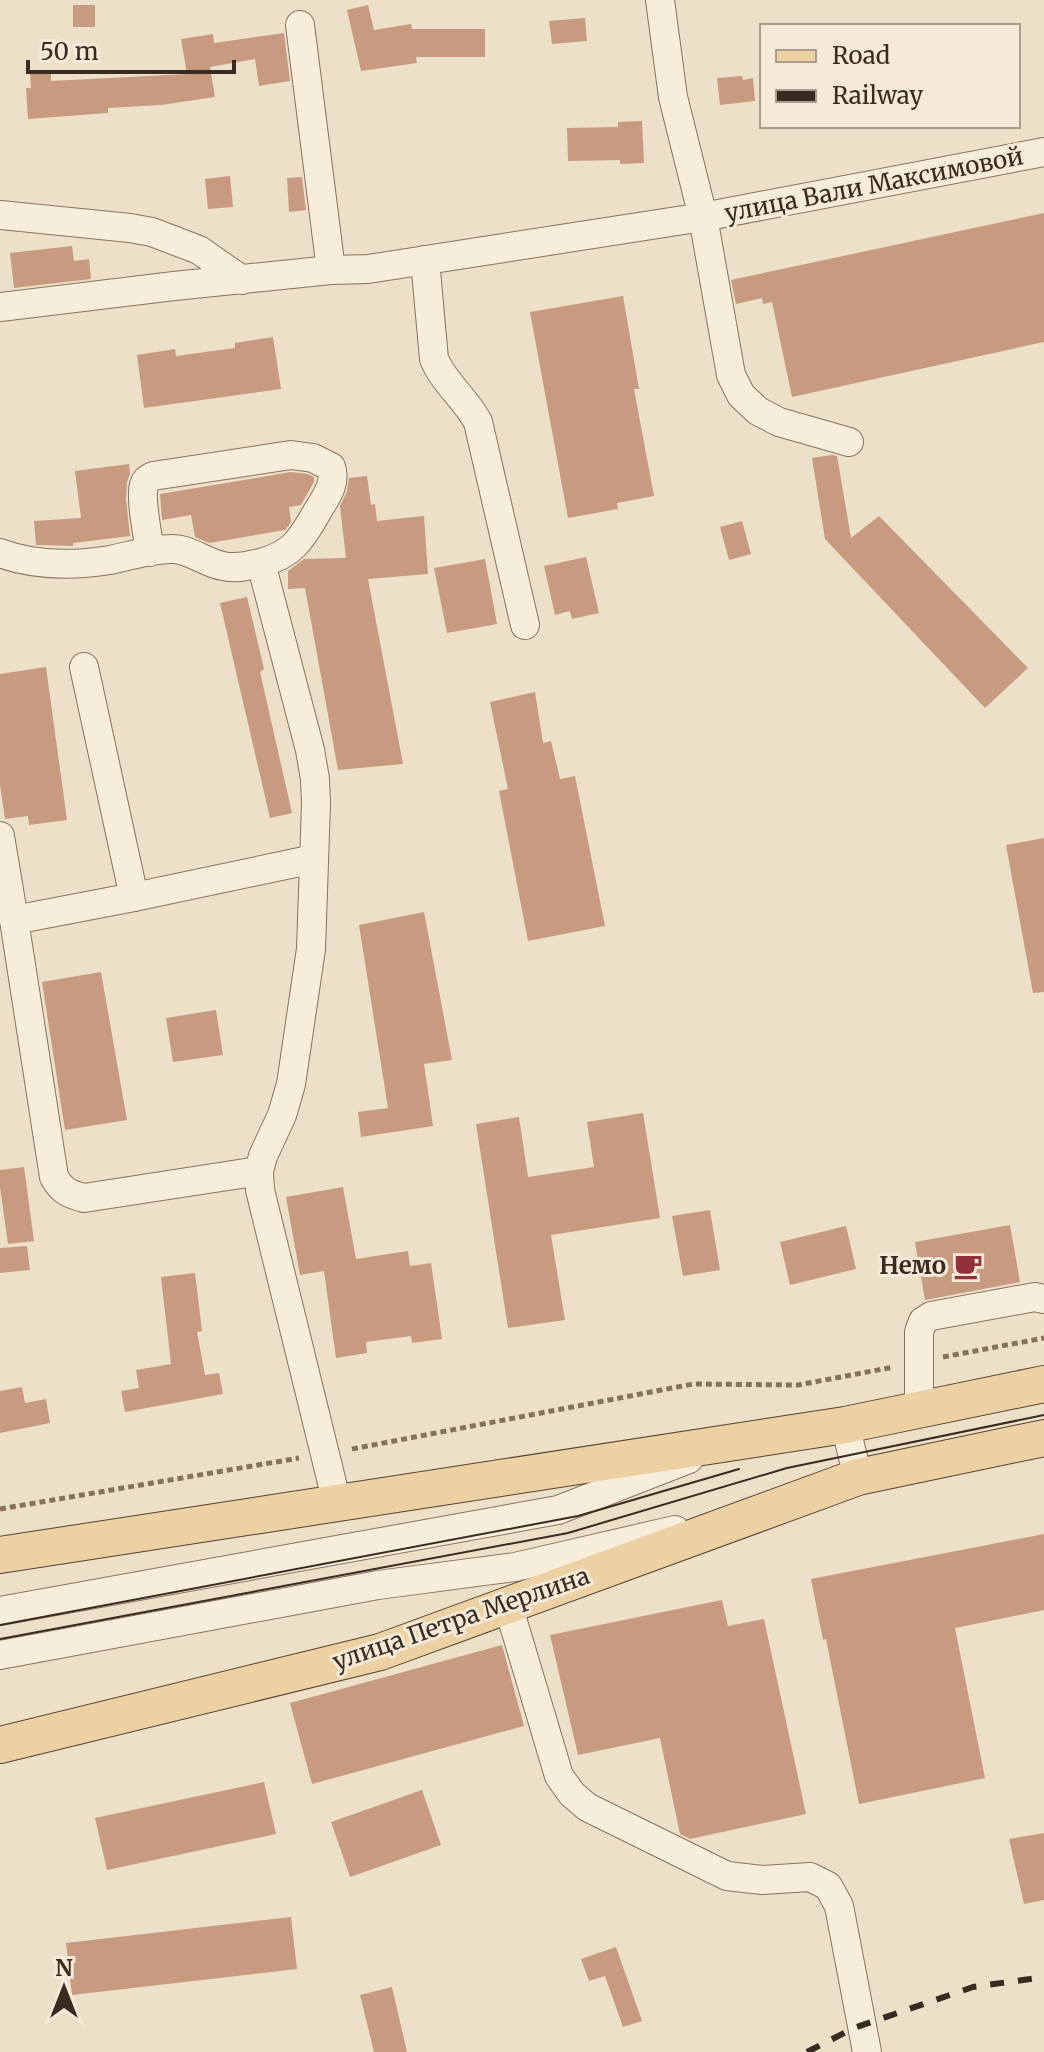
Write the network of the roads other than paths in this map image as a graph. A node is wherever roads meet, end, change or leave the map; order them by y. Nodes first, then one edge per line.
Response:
1 (660, 0) edge
2 (300, 25) dead end
3 (1044, 152) edge
4 (0, 215) edge
5 (703, 217) junction
6 (425, 260) junction
7 (331, 270) junction
8 (242, 280) junction
9 (0, 307) edge
10 (849, 442) dead end
11 (150, 552) junction
12 (0, 553) edge
13 (261, 563) junction
14 (525, 625) dead end
15 (84, 667) dead end
16 (0, 836) edge
17 (314, 859) junction
18 (134, 897) junction
19 (14, 920) junction
20 (259, 1171) junction
21 (1044, 1299) edge
22 (1044, 1384) edge
23 (919, 1410) junction
24 (845, 1425) junction
25 (1044, 1438) edge
26 (733, 1442) junction
27 (858, 1477) junction
28 (337, 1503) junction
29 (776, 1506) junction
30 (0, 1555) edge
31 (508, 1605) junction
32 (0, 1611) edge
33 (0, 1655) edge
34 (0, 1745) edge
35 (867, 2052) edge

1 - 5 street
2 - 7 street
3 - 5 street, улица Вали Максимовой
4 - 8 street
5 - 6 street, улица Вали Максимовой
5 - 10 street
6 - 7 street, улица Вали Максимовой
6 - 14 street
7 - 8 street, улица Вали Максимовой
8 - 9 street, улица Вали Максимовой
11 - 12 street
11 - 13 street
11 - 13 street
13 - 17 street
15 - 18 street
16 - 19 street
17 - 18 street
17 - 20 street
18 - 19 street
19 - 20 street
20 - 28 street
21 - 23 street
22 - 23 main road
23 - 24 main road
24 - 26 main road
24 - 27 street
25 - 27 main road, улица Петра Мерлина
26 - 28 main road
26 - 32 street
27 - 29 main road, улица Петра Мерлина
28 - 30 main road
29 - 31 main road, улица Петра Мерлина
29 - 33 street, улица Петра Мерлина
31 - 34 main road, улица Петра Мерлина
31 - 35 street

